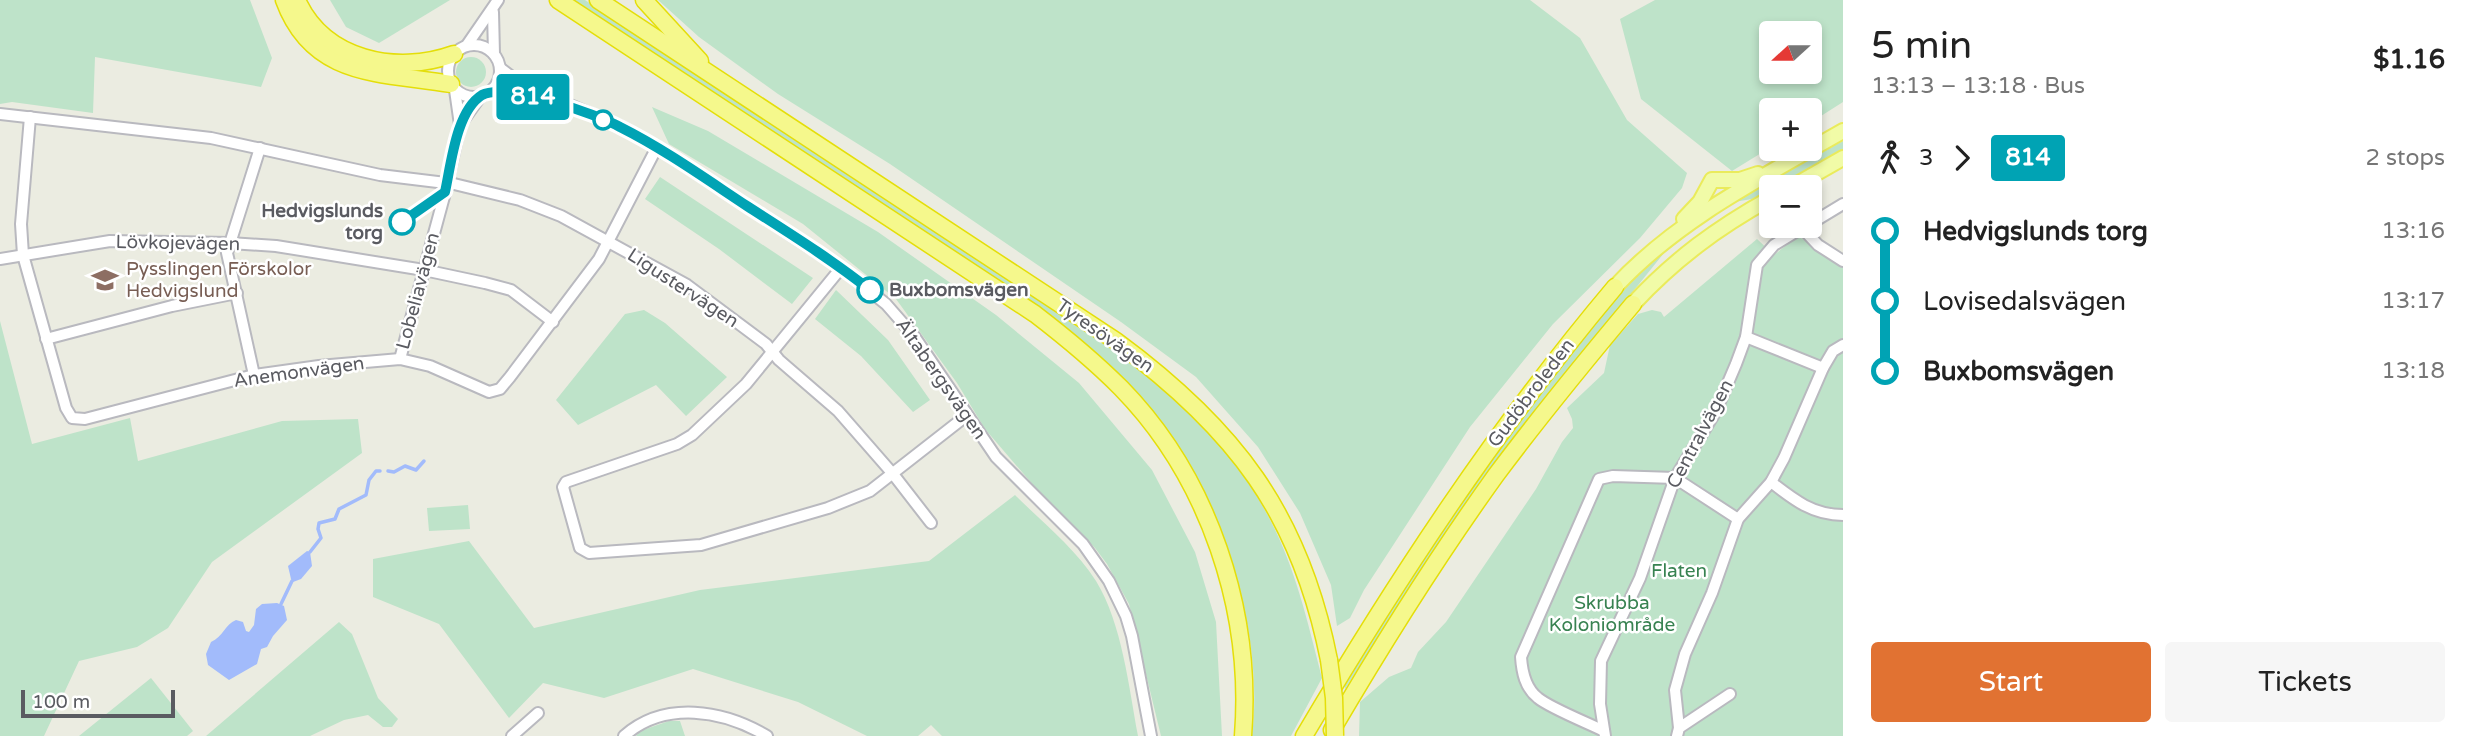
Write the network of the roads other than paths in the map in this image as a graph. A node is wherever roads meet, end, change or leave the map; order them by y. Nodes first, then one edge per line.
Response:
1 (284, 0) edge
2 (297, 0) edge
3 (558, 0) edge
4 (598, 0) edge
5 (644, 0) edge
6 (496, 4) edge
7 (460, 50) junction
8 (494, 54) junction
9 (500, 68) junction
10 (719, 80) junction
11 (453, 87) junction
12 (484, 95) junction
13 (570, 107) junction
14 (0, 114) edge
15 (30, 117) junction
16 (460, 125) junction
17 (1843, 131) edge
18 (260, 148) junction
19 (657, 148) junction
20 (1843, 158) edge
21 (1782, 166) junction
22 (1813, 175) edge
23 (1712, 180) junction
24 (447, 182) junction
25 (1724, 200) junction
26 (1843, 204) edge
27 (1759, 205) edge
28 (1822, 216) edge
29 (1785, 238) edge
30 (1814, 238) edge
31 (609, 241) junction
32 (230, 243) junction
33 (23, 255) junction
34 (1647, 255) junction
35 (1683, 255) junction
36 (0, 259) edge
37 (1843, 261) edge
38 (841, 268) junction
39 (424, 270) junction
40 (1615, 288) joint
41 (237, 293) junction
42 (1633, 304) joint
43 (553, 322) junction
44 (1746, 337) junction
45 (46, 339) junction
46 (1843, 345) edge
47 (773, 352) junction
48 (400, 359) junction
49 (1824, 368) junction
50 (254, 375) junction
51 (966, 416) junction
52 (892, 474) junction
53 (1675, 478) junction
54 (1771, 482) junction
55 (1843, 515) edge
56 (1738, 519) junction
57 (931, 523) dead end
58 (1730, 694) dead end
59 (538, 713) dead end
60 (1678, 732) edge
61 (1605, 734) edge
62 (512, 736) edge
63 (624, 736) edge
64 (767, 736) edge
65 (1151, 736) edge
66 (1243, 736) edge
67 (1304, 736) edge
68 (1329, 736) edge
69 (1335, 736) edge

1 - 11 highway
2 - 7 highway
3 - 66 highway, Tyresövägen
4 - 10 highway, Tyresövägen
5 - 10 highway
6 - 7 street
6 - 8 street
7 - 8 street
7 - 11 street
8 - 9 street
9 - 12 street
9 - 13 street, Ältabergsvägen
10 - 69 highway, Tyresövägen, bridge
11 - 12 street
11 - 16 street
12 - 13 street, Ältabergsvägen
12 - 16 street
13 - 19 street, Ältabergsvägen
14 - 15 street, Ligustervägen
15 - 18 street, Ligustervägen
15 - 33 street, Anemonvägen
16 - 24 street, Lobeliavägen
17 - 21 main road, Gudöbroleden
18 - 24 street, Ligustervägen
18 - 32 street
19 - 31 street, Anemonvägen
19 - 38 street, Ältabergsvägen
20 - 22 main road
21 - 23 main road
21 - 25 main road, Gudöbroleden
23 - 25 main road
23 - 34 main road
24 - 31 street, Ligustervägen
24 - 39 street, Lobeliavägen
25 - 34 main road, Gudöbroleden
25 - 35 main road
26 - 28 street, Centralvägen
27 - 35 main road, Gudöbroleden
29 - 44 street, Centralvägen
30 - 37 street
31 - 43 street, Anemonvägen
31 - 47 street, Ligustervägen
32 - 33 street, Lövkojevägen
32 - 39 street, Lövkojevägen
32 - 41 street
33 - 36 street, Lövkojevägen
33 - 45 street, Anemonvägen
34 - 40 main road, Gudöbroleden
35 - 42 main road, Gudöbroleden
38 - 47 street
38 - 51 street, Ältabergsvägen
39 - 43 street, Lövkojevägen
39 - 48 street, Lobeliavägen
40 - 67 highway, Gudöbroleden
41 - 45 street
41 - 50 street
42 - 68 highway, Gudöbroleden
43 - 48 street, Anemonvägen
44 - 49 street
44 - 53 street, Centralvägen
45 - 50 street, Anemonvägen
46 - 49 street
47 - 52 street, Ligustervägen
47 - 52 street
48 - 50 street, Anemonvägen
49 - 54 street
51 - 52 street
51 - 65 street, Ältabergsvägen
52 - 57 street, Ligustervägen
53 - 56 street
53 - 61 street, Centralvägen
53 - 61 street
54 - 55 street
54 - 56 street
56 - 60 street
58 - 60 street
59 - 62 street
63 - 64 street

